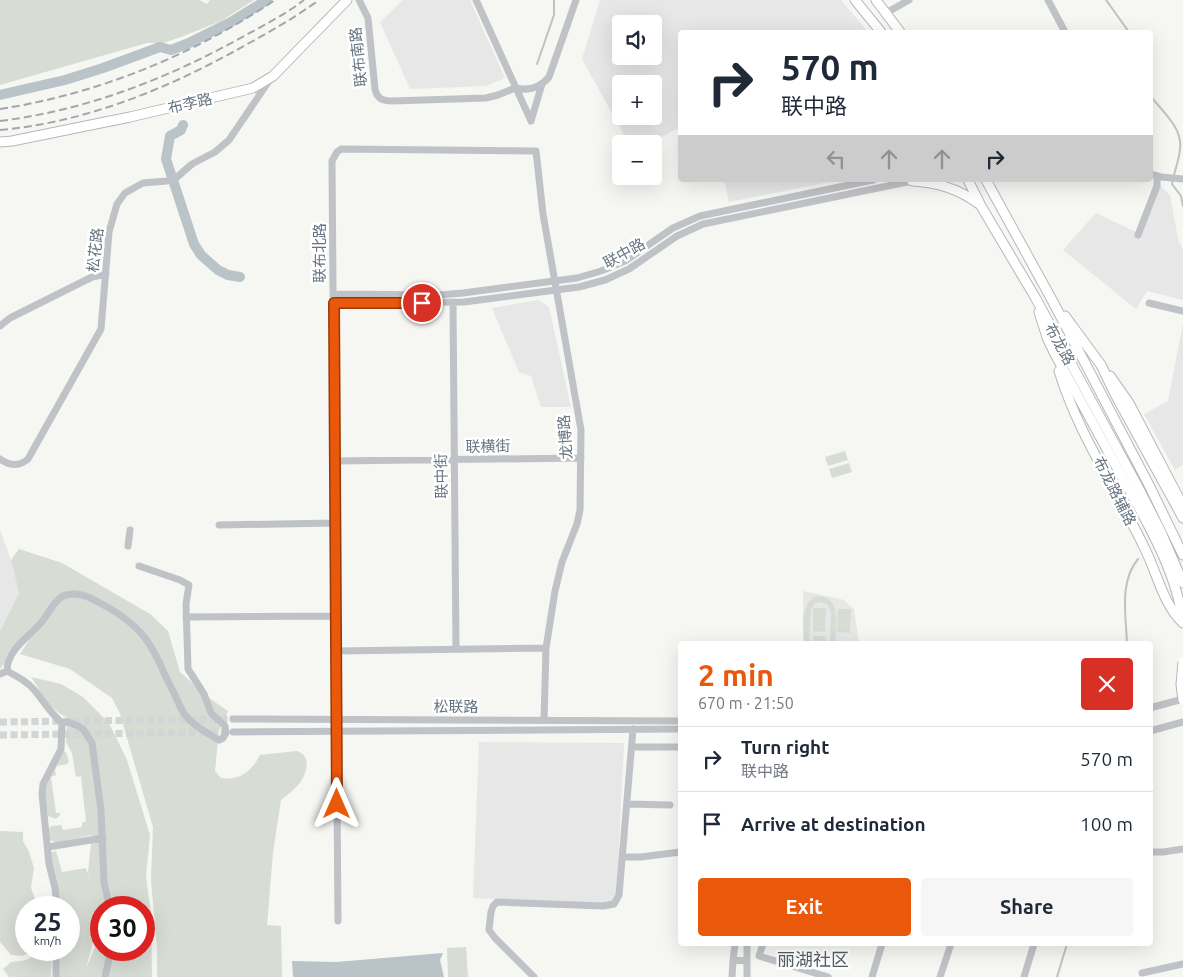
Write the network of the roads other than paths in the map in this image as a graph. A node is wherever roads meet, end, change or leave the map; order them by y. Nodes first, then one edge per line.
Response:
1 (347, 0) edge
2 (359, 0) edge
3 (476, 0) edge
4 (576, 0) edge
5 (855, 0) edge
6 (876, 0) edge
7 (909, 0) edge
8 (1048, 0) edge
9 (886, 13) junction
10 (878, 30) edge
11 (899, 30) edge
12 (1064, 30) edge
13 (273, 76) junction
14 (542, 84) junction
15 (515, 88) junction
16 (0, 142) edge
17 (346, 148) joint
18 (1156, 176) edge
19 (1183, 179) edge
20 (863, 182) edge
21 (909, 182) edge
22 (922, 182) edge
23 (969, 182) edge
24 (987, 182) edge
25 (981, 206) junction
26 (1138, 235) dead end
27 (106, 274) junction
28 (555, 282) junction
29 (556, 290) junction
30 (334, 294) junction
31 (1034, 297) junction
32 (1052, 300) junction
33 (334, 303) junction
34 (453, 303) junction
35 (1149, 303) dead end
36 (1183, 311) edge
37 (0, 326) edge
38 (1055, 354) junction
39 (1101, 365) junction
40 (581, 458) junction
41 (0, 459) edge
42 (455, 460) junction
43 (335, 461) junction
44 (1183, 506) edge
45 (1183, 518) edge
46 (335, 523) junction
47 (219, 525) dead end
48 (130, 530) dead end
49 (128, 546) dead end
50 (1183, 555) edge
51 (139, 566) dead end
52 (1183, 583) edge
53 (336, 616) junction
54 (186, 617) junction
55 (1183, 623) edge
56 (546, 648) junction
57 (456, 649) junction
58 (336, 651) junction
59 (1183, 662) edge
60 (4, 672) edge
61 (1183, 700) edge
62 (1153, 707) edge
63 (233, 719) tunnel mouth
64 (336, 719) junction
65 (544, 720) junction
66 (678, 721) edge
67 (1183, 722) edge
68 (62, 723) junction
69 (633, 729) junction
70 (678, 729) edge
71 (1153, 730) edge
72 (336, 731) junction
73 (233, 732) tunnel mouth
74 (632, 747) junction
75 (678, 747) edge
76 (627, 804) junction
77 (670, 805) dead end
78 (103, 838) junction
79 (48, 847) junction
80 (1183, 848) edge
81 (678, 852) edge
82 (1153, 852) edge
83 (622, 857) junction
84 (56, 896) edge
85 (107, 896) edge
86 (338, 921) dead end
87 (735, 946) edge
88 (747, 946) edge
89 (762, 946) edge
90 (881, 946) edge
91 (950, 946) edge
92 (1033, 946) edge
93 (733, 960) junction
94 (56, 961) edge
95 (109, 961) edge
96 (747, 961) junction
97 (1183, 964) edge
98 (1142, 973) dead end
99 (56, 977) edge
100 (105, 977) edge
101 (534, 977) edge
102 (732, 977) edge
103 (748, 977) edge
104 (828, 977) edge
105 (872, 977) edge
106 (940, 977) edge
107 (1024, 977) edge

1 - 13 main road, 布李路
2 - 15 street, 联布南路
3 - 15 street
4 - 14 street
5 - 10 main road
6 - 9 main road
7 - 9 street
8 - 12 street
9 - 11 main road
13 - 16 main road, 布李路
13 - 27 street, 松花路
14 - 15 street
14 - 15 street
17 - 28 street, 龙博路
17 - 30 street, 联布北路
18 - 19 street
18 - 26 street
20 - 28 street, 联中路
21 - 29 street, 联中路
22 - 25 main road
23 - 25 main road, 布龙路
24 - 32 main road, 布龙路
25 - 31 main road, 布龙路
27 - 37 street
27 - 41 street, 松花路
28 - 29 street, 龙博路
28 - 30 street, 联中路
29 - 34 street, 联中路
29 - 40 street, 龙博路
30 - 33 street, 联布北路
31 - 38 main road
31 - 52 main road, 布龙路
32 - 39 main road
32 - 50 main road, 布龙路
33 - 34 street, 联中路
33 - 43 street, 联布北路
34 - 42 street, 联中街
35 - 36 street
38 - 55 main road, 布龙路辅路
38 - 55 main road
39 - 44 main road
39 - 45 main road
40 - 42 street, 联横街
40 - 56 street, 龙博路
42 - 43 street, 联横街
42 - 57 street, 联中街
43 - 46 street, 联布北路
46 - 47 street
46 - 53 street, 联布北路
48 - 49 street
51 - 54 street
53 - 54 street
53 - 58 street, 联布北路
54 - 60 street
56 - 57 street
56 - 65 street, 龙博路
57 - 58 street
58 - 64 street, 联布北路
59 - 61 main road, bridge
60 - 68 street
61 - 62 street
63 - 64 street, 松联路
64 - 65 street, 松联路
64 - 72 street, 联布北路
65 - 66 street, 松联路
67 - 71 street
68 - 78 street
68 - 79 street
69 - 70 street, 松联路
69 - 72 street, 松联路
69 - 74 street
72 - 73 street, 松联路
72 - 86 street, 联布北路
74 - 75 street
74 - 76 street
76 - 77 street
76 - 83 street
78 - 79 street
78 - 85 street
79 - 84 street
80 - 82 street
81 - 83 street
83 - 101 street
87 - 93 street
88 - 96 street
89 - 104 street
90 - 105 street
91 - 106 street
92 - 107 street
93 - 96 street
93 - 102 street
94 - 99 street
95 - 100 street
96 - 103 street
97 - 98 street

